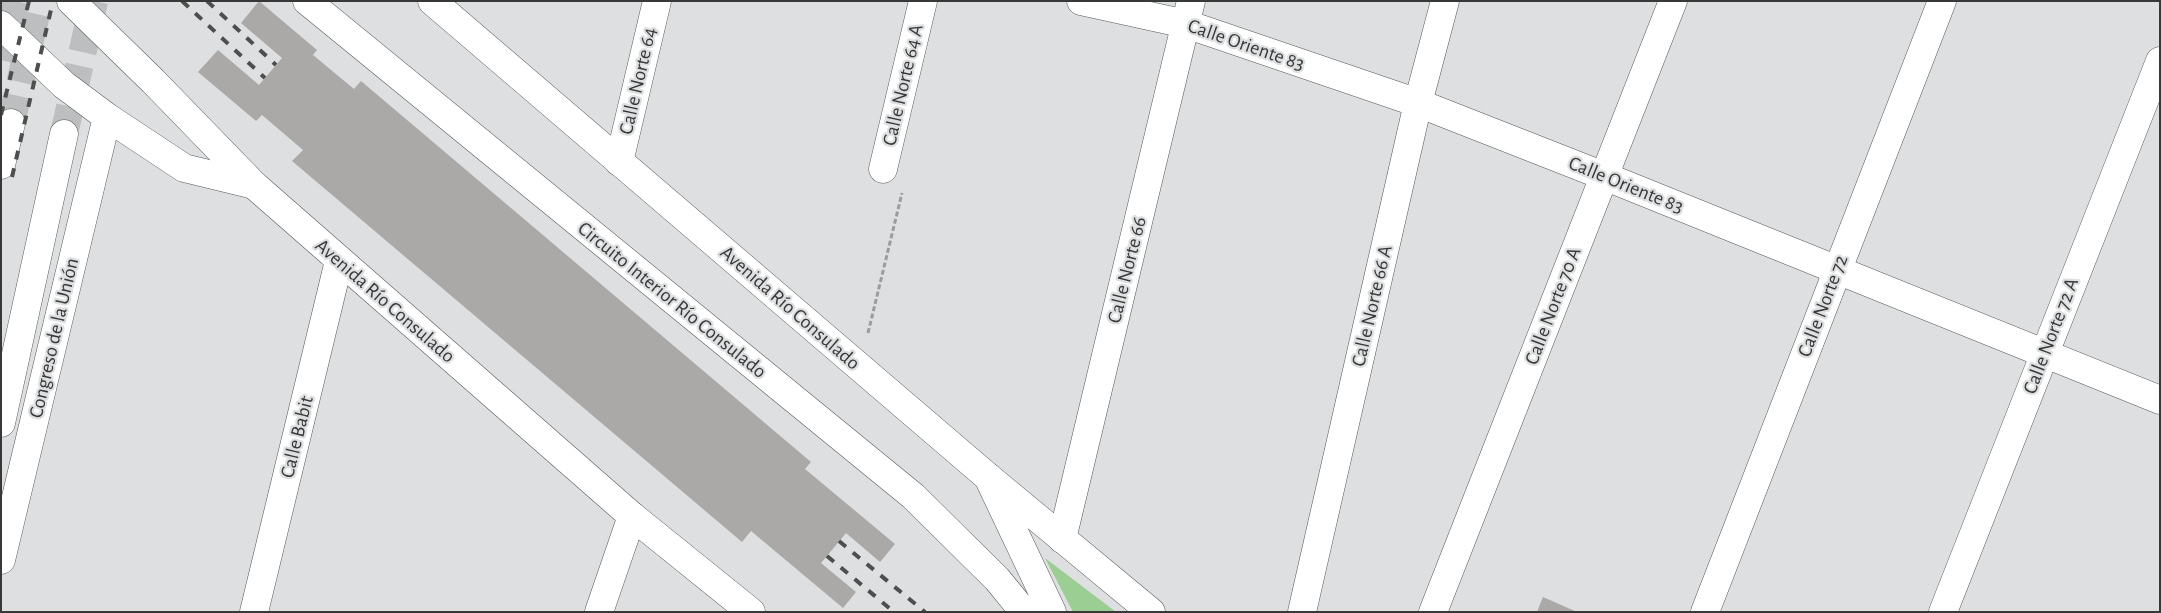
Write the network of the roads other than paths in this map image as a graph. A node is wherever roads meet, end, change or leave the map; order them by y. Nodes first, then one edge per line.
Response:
1 (71, 1) edge
2 (307, 1) edge
3 (432, 1) edge
4 (657, 1) edge
5 (923, 1) edge
6 (1081, 1) edge
7 (1444, 1) edge
8 (1673, 1) edge
9 (1942, 1) edge
10 (1188, 12) edge
11 (1, 25) edge
12 (2160, 61) edge
13 (1418, 103) junction
14 (107, 117) junction
15 (12, 123) tunnel mouth
16 (64, 134) tunnel mouth
17 (619, 162) junction
18 (1, 164) edge
19 (884, 169) road end
20 (1604, 176) junction
21 (254, 185) junction
22 (339, 262) junction
23 (1836, 271) junction
24 (2044, 353) junction
25 (2160, 400) edge
26 (1, 423) edge
27 (988, 477) junction
28 (632, 516) junction
29 (1062, 539) junction
30 (1, 560) edge
31 (739, 608) edge
32 (254, 612) edge
33 (599, 612) edge
34 (1024, 612) edge
35 (1052, 612) edge
36 (1151, 612) edge
37 (1302, 612) edge
38 (1433, 612) edge
39 (1705, 612) edge
40 (1943, 612) edge

1 - 21 main road
2 - 34 main road, Circuito Interior Río Consulado
3 - 17 main road, Avenida Río Consulado
4 - 17 main road, Calle Norte 64
5 - 19 main road, Calle Norte 64 A
6 - 10 main road, Calle Oriente 83
7 - 13 main road, Calle Norte 66 A
8 - 20 main road, Calle Norte 70 A
9 - 23 main road, Calle Norte 72
10 - 13 main road, Calle Oriente 83
10 - 29 main road, Calle Norte 66
11 - 14 main road, Avenida Río Consulado
12 - 24 main road, Calle Norte 72 A
13 - 20 main road, Calle Oriente 83
13 - 37 main road, Calle Norte 66 A
14 - 21 main road, Avenida Río Consulado
14 - 30 main road, Congreso de la Unión
15 - 18 main road
16 - 26 main road
17 - 27 main road, Avenida Río Consulado
20 - 23 main road, Calle Oriente 83
20 - 38 main road, Calle Norte 70 A
21 - 22 main road, Avenida Río Consulado
22 - 28 main road, Avenida Río Consulado
22 - 32 main road, Calle Babit
23 - 24 main road, Calle Oriente 83
23 - 39 main road, Calle Norte 72
24 - 25 main road, Calle Oriente 83
24 - 40 main road, Calle Norte 72 A
27 - 29 main road, Avenida Río Consulado
27 - 35 main road
28 - 31 main road, Avenida Río Consulado
28 - 33 main road
29 - 36 main road, Avenida Río Consulado

